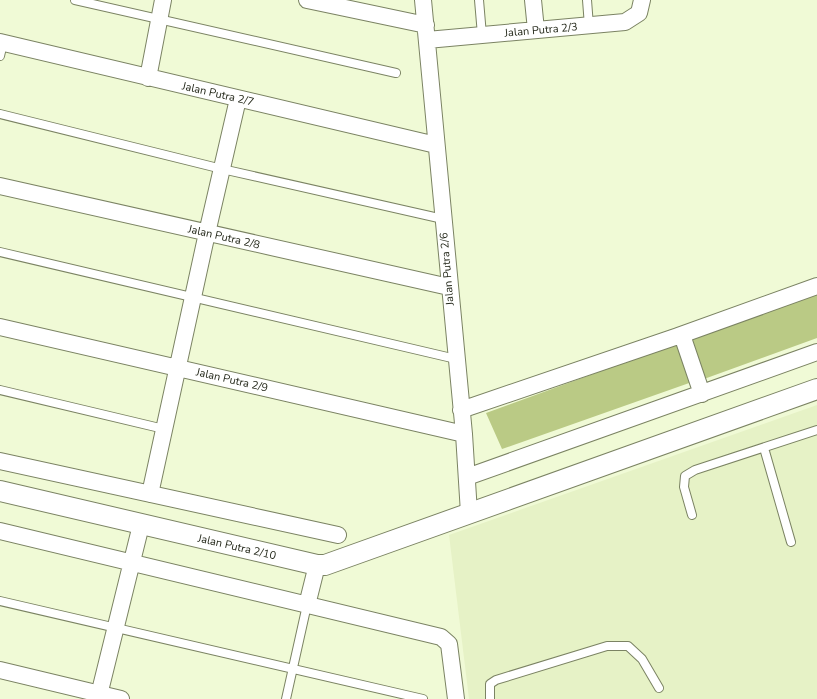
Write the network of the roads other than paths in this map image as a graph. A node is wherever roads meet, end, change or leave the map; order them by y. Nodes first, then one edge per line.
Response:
1 (75, 0) edge
2 (163, 0) edge
3 (307, 0) edge
4 (423, 0) edge
5 (480, 0) edge
6 (533, 0) edge
7 (587, 0) edge
8 (642, 0) edge
9 (160, 20) junction
10 (589, 26) junction
11 (536, 30) junction
12 (426, 33) junction
13 (482, 35) junction
14 (1, 47) edge
15 (396, 73) dead end
16 (148, 78) junction
17 (238, 99) junction
18 (0, 114) edge
19 (436, 145) junction
20 (222, 169) junction
21 (0, 186) edge
22 (443, 219) junction
23 (207, 233) junction
24 (0, 252) edge
25 (817, 286) edge
26 (449, 287) junction
27 (193, 297) junction
28 (0, 327) edge
29 (678, 336) junction
30 (817, 352) edge
31 (456, 359) junction
32 (178, 368) junction
33 (817, 389) edge
34 (0, 390) edge
35 (702, 394) junction
36 (461, 410) junction
37 (164, 429) junction
38 (817, 430) edge
39 (464, 434) junction
40 (764, 448) junction
41 (0, 461) edge
42 (467, 477) junction
43 (0, 491) edge
44 (150, 494) junction
45 (469, 513) junction
46 (692, 515) dead end
47 (141, 525) junction
48 (0, 531) edge
49 (338, 536) dead end
50 (791, 542) dead end
51 (132, 563) junction
52 (317, 565) junction
53 (0, 601) edge
54 (308, 605) junction
55 (116, 627) junction
56 (293, 669) junction
57 (0, 670) edge
58 (659, 688) dead end
59 (98, 696) edge
60 (121, 699) edge
61 (286, 699) edge
62 (423, 699) edge
63 (456, 699) edge
64 (490, 699) edge

1 - 9 lane
2 - 9 street
3 - 12 street
4 - 12 street, Jalan Putra 2/6
5 - 13 lane
6 - 11 street
7 - 10 lane
8 - 10 street, Jalan Putra 2/3
9 - 15 lane
9 - 16 street
10 - 11 street, Jalan Putra 2/3
11 - 13 street, Jalan Putra 2/3
12 - 13 street, Jalan Putra 2/3
12 - 19 street, Jalan Putra 2/6
14 - 16 street, Jalan Putra 2/7
16 - 17 street, Jalan Putra 2/7
17 - 19 street, Jalan Putra 2/7
17 - 20 street
18 - 20 lane
19 - 22 street, Jalan Putra 2/6
20 - 22 lane
20 - 23 street
21 - 23 street, Jalan Putra 2/8
22 - 26 street, Jalan Putra 2/6
23 - 26 street, Jalan Putra 2/8
23 - 27 street
24 - 27 lane
25 - 29 street
26 - 31 street, Jalan Putra 2/6
27 - 31 lane
27 - 32 street
28 - 32 street, Jalan Putra 2/9
29 - 35 street
29 - 36 street
30 - 35 street
31 - 36 street, Jalan Putra 2/6
32 - 37 street
32 - 39 street, Jalan Putra 2/9
33 - 45 street, Jalan Putra 2/10
34 - 37 lane
35 - 42 street
36 - 39 street, Jalan Putra 2/6
37 - 44 street
38 - 40 lane
39 - 42 street, Jalan Putra 2/6
40 - 46 lane
40 - 50 lane
41 - 44 street
42 - 45 street, Jalan Putra 2/6
43 - 47 street, Jalan Putra 2/10
44 - 49 street
45 - 52 street, Jalan Putra 2/10
47 - 51 street
47 - 52 street, Jalan Putra 2/10
48 - 51 street
51 - 54 street
51 - 55 street
52 - 54 street
53 - 55 lane
54 - 56 lane
54 - 63 street
55 - 56 lane
55 - 59 street
56 - 61 lane
56 - 62 lane
57 - 59 street
58 - 64 lane
59 - 60 street

